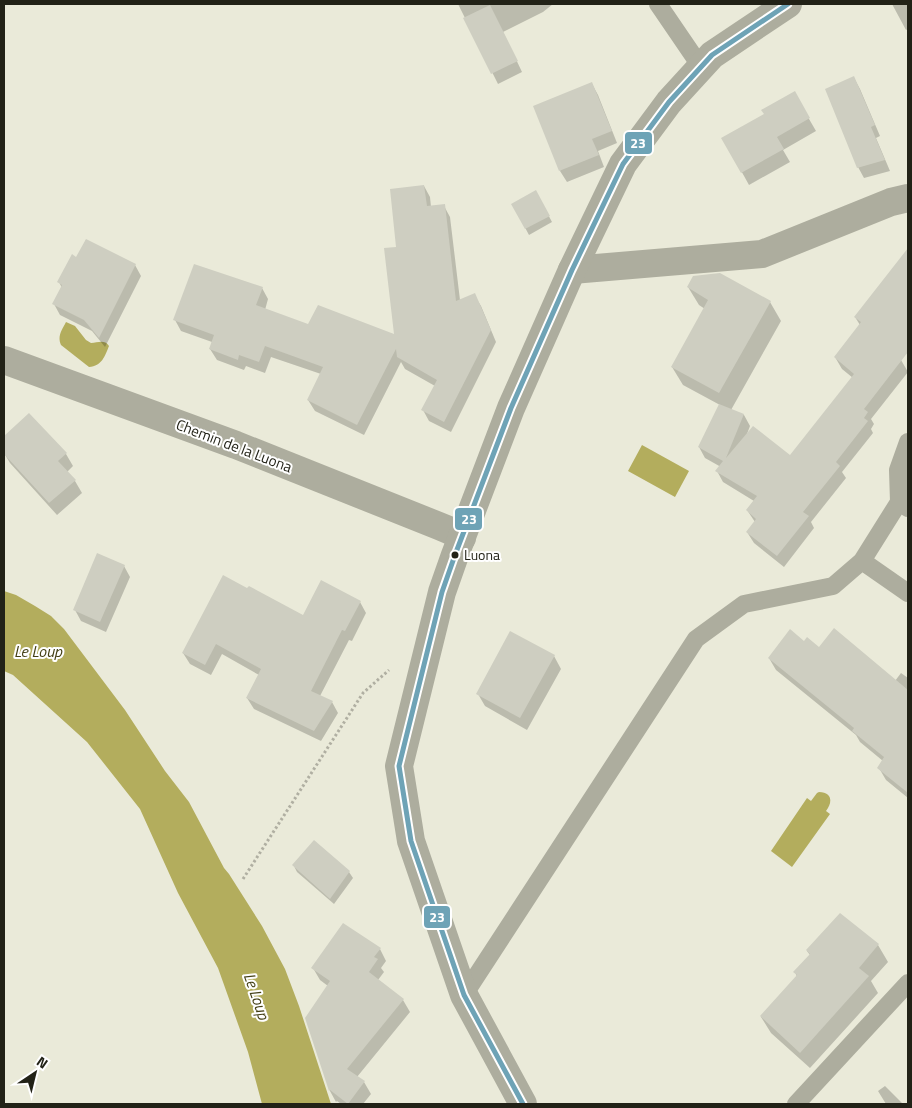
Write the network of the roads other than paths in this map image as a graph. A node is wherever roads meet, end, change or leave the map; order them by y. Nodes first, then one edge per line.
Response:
1 (658, 4) edge
2 (788, 4) edge
3 (701, 67) junction
4 (908, 198) edge
5 (572, 270) junction
6 (4, 360) edge
7 (908, 442) edge
8 (904, 505) edge
9 (462, 538) junction
10 (862, 561) junction
11 (908, 593) edge
12 (908, 983) edge
13 (464, 995) junction
14 (523, 1104) edge
15 (796, 1104) edge

1 - 3 lane
2 - 3 street
3 - 5 street
4 - 5 street
5 - 9 street
6 - 9 street, Chemin de la Luona
7 - 8 lane
8 - 10 lane
9 - 13 street
10 - 11 lane
10 - 13 lane
12 - 15 lane
13 - 14 street

